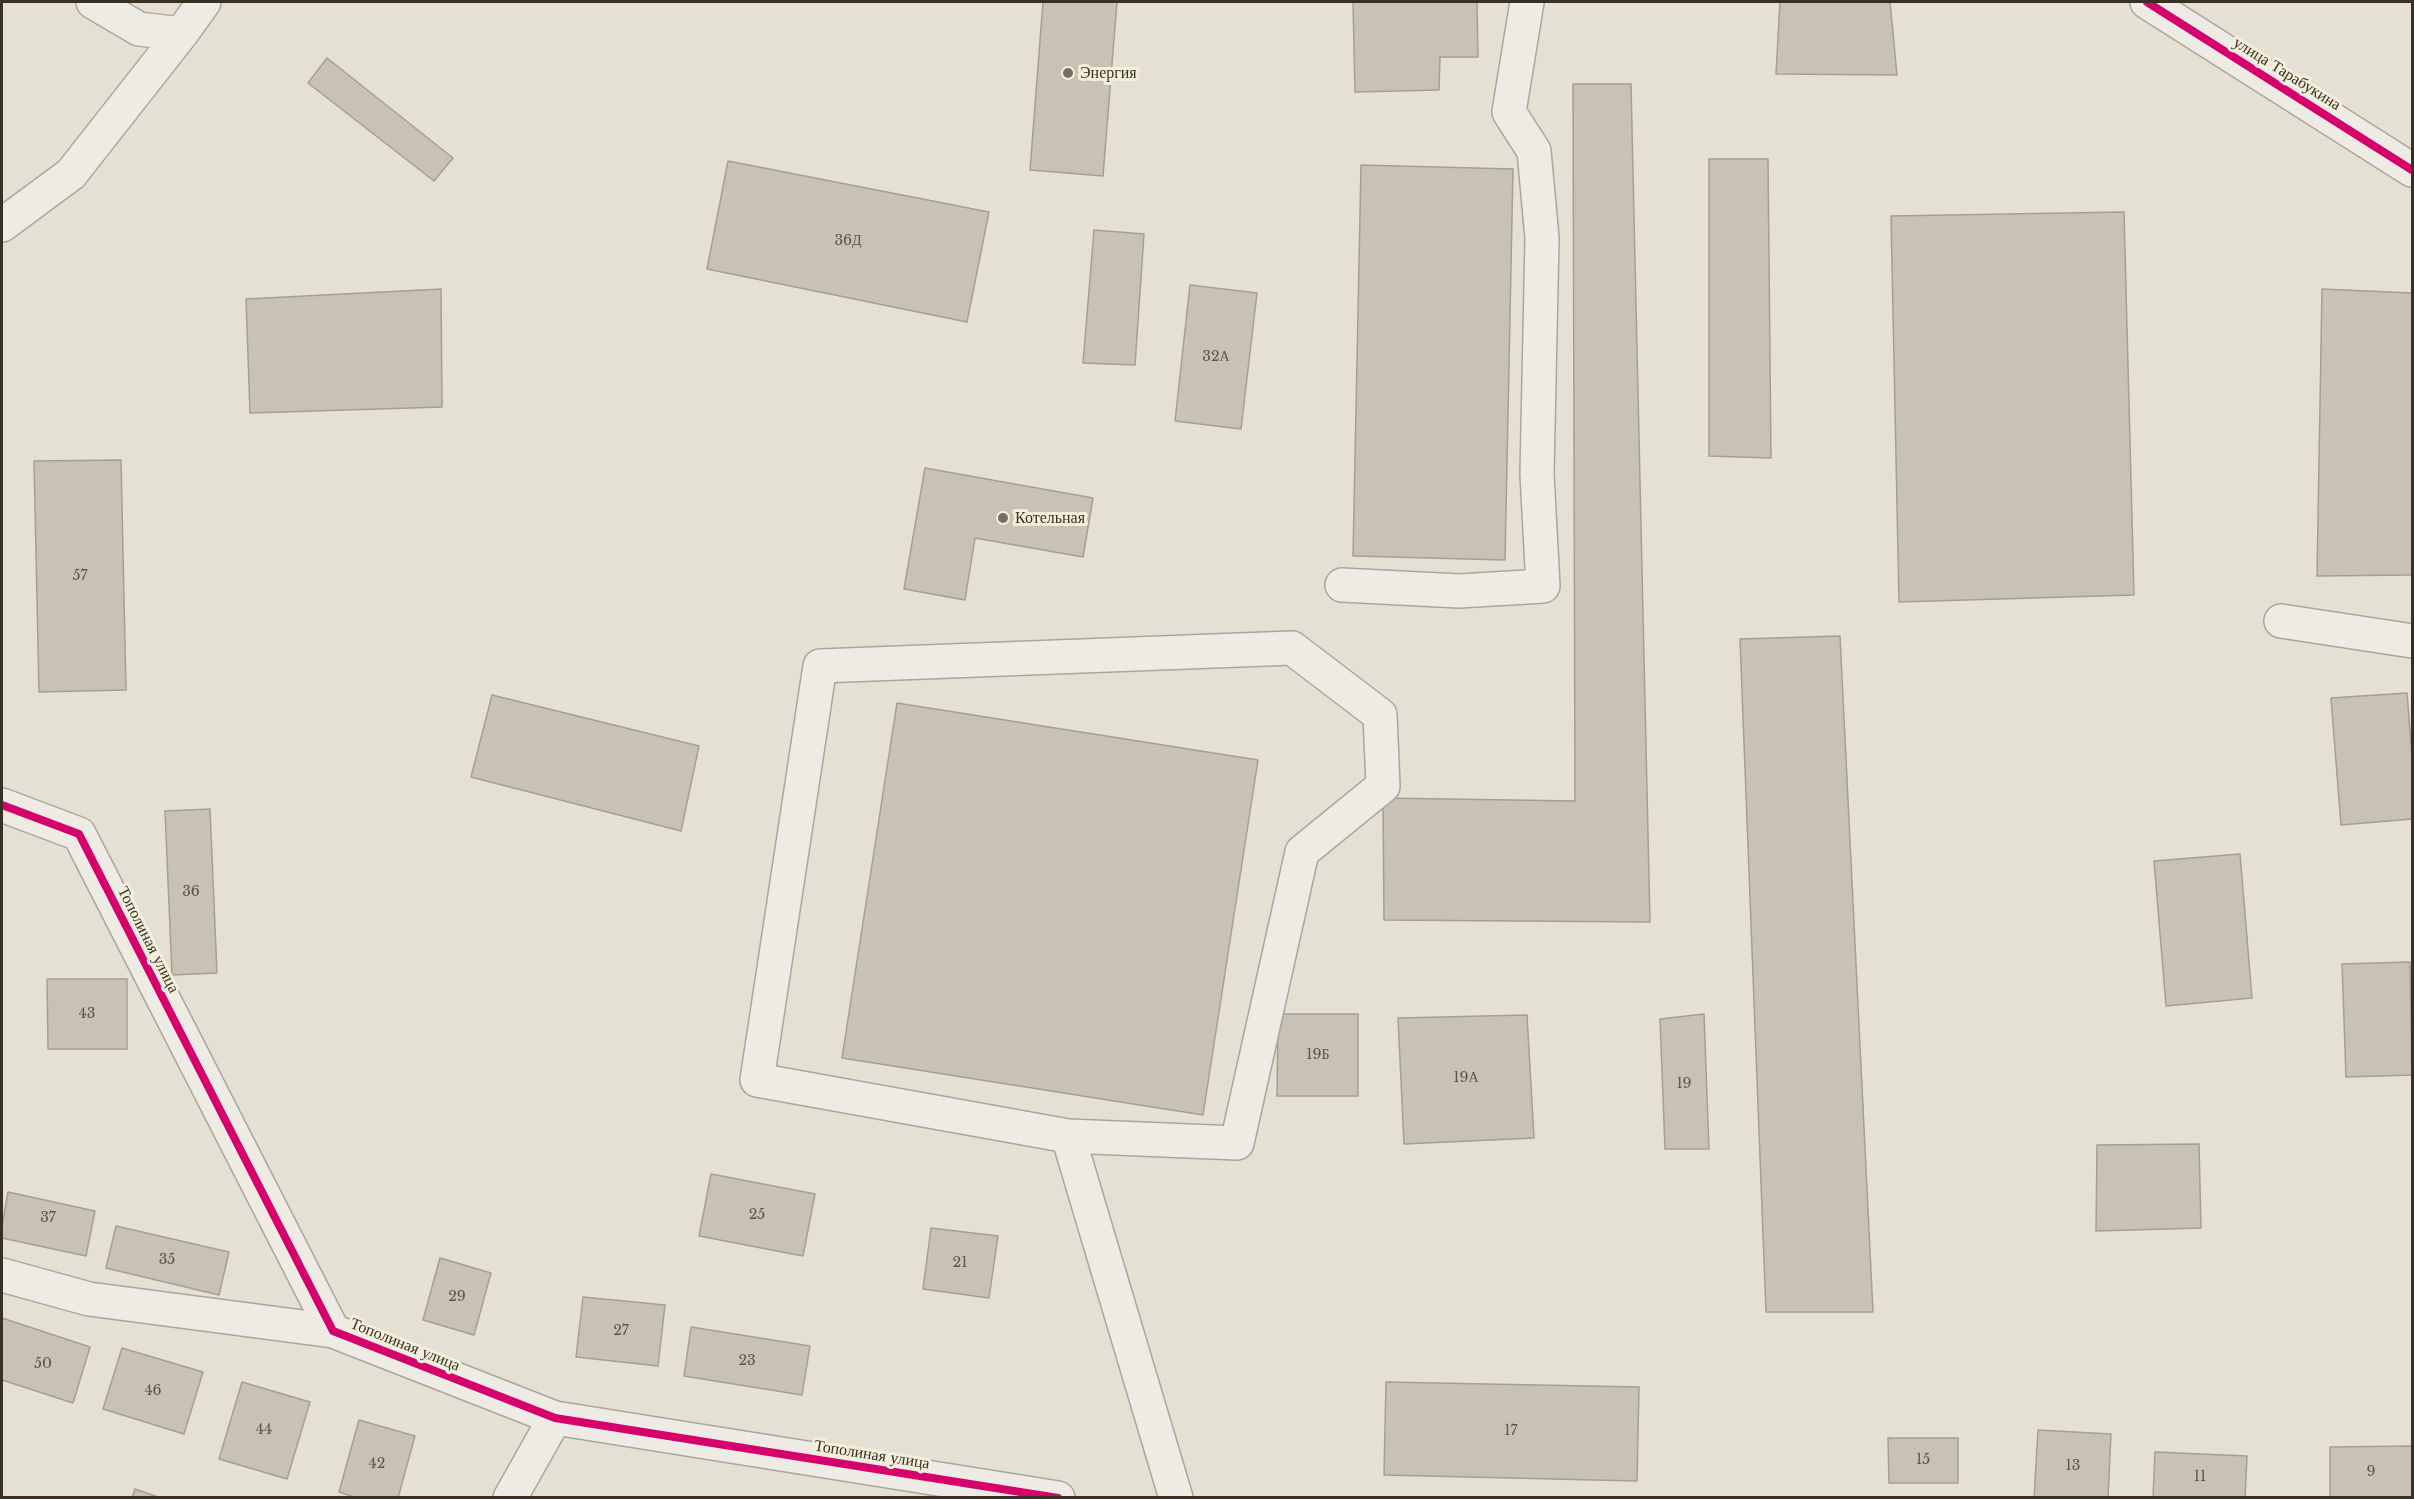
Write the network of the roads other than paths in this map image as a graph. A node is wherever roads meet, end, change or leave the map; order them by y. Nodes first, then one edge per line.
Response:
1 (93, 2) edge
2 (204, 2) edge
3 (1527, 2) edge
4 (2147, 2) edge
5 (181, 34) junction
6 (2412, 170) edge
7 (2, 225) edge
8 (1342, 585) dead end
9 (2281, 621) dead end
10 (2412, 641) edge
11 (2, 805) edge
12 (1068, 1136) junction
13 (2, 1275) edge
14 (333, 1331) junction
15 (555, 1418) junction
16 (510, 1497) edge
17 (1058, 1497) edge
18 (1176, 1497) edge

1 - 5 street
2 - 5 street
3 - 8 street
4 - 6 street, улица Тарабукина
5 - 7 street
9 - 10 street
11 - 14 street, Тополиная улица
12 - 12 street
12 - 18 street
13 - 14 street, Тополиная улица
14 - 15 street, Тополиная улица
15 - 16 street
15 - 17 street, Тополиная улица

